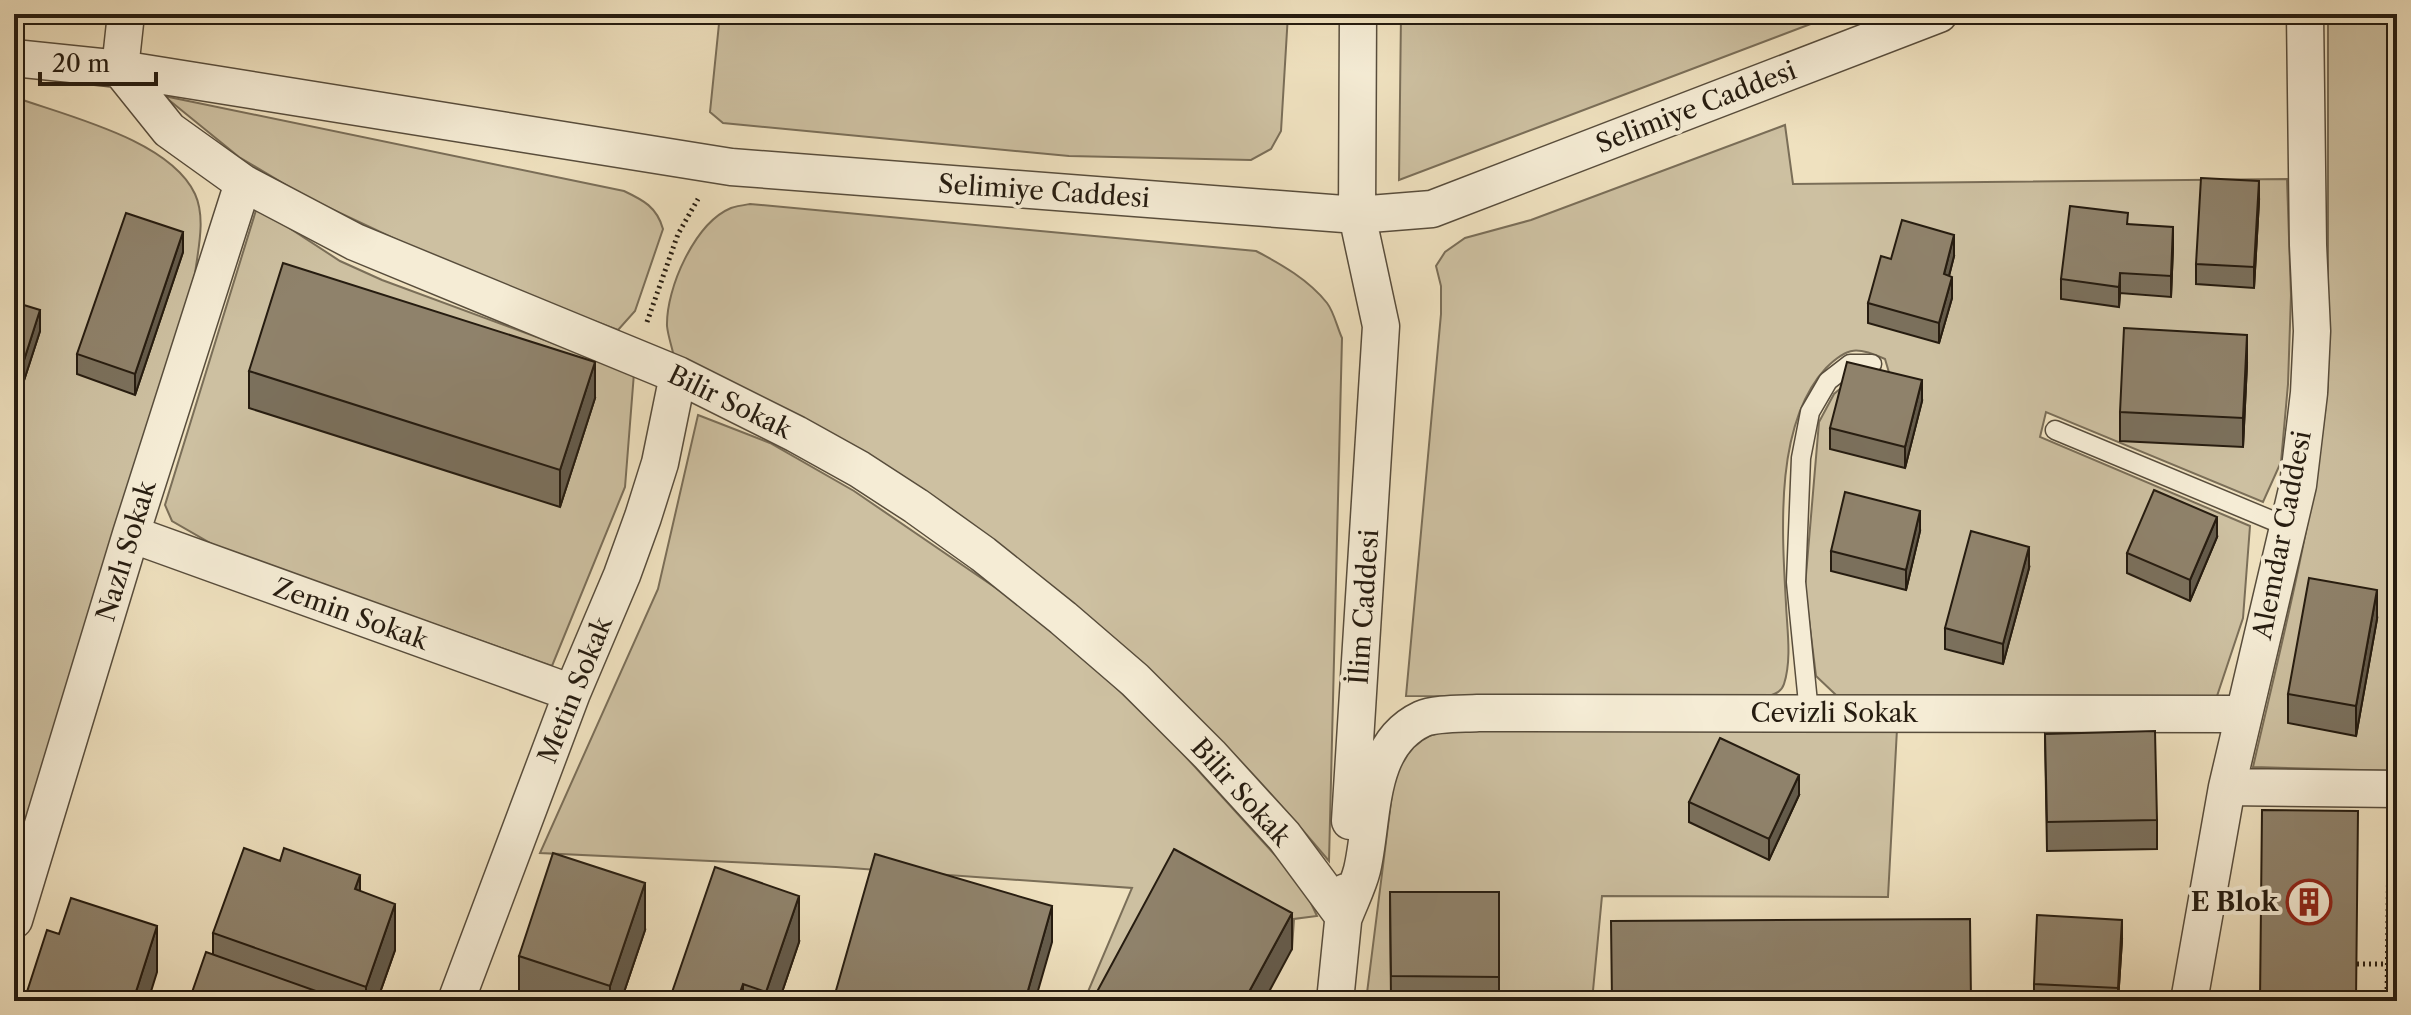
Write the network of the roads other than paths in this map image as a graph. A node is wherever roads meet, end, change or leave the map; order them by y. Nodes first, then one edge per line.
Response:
1 (126, 14) edge
2 (1358, 14) edge
3 (1939, 14) edge
4 (2305, 14) edge
5 (1874, 26) edge
6 (14, 58) edge
7 (120, 69) junction
8 (243, 183) junction
9 (1357, 215) junction
10 (1872, 364) edge
11 (678, 375) junction
12 (2055, 430) dead end
13 (2288, 527) junction
14 (131, 534) junction
15 (572, 693) junction
16 (1809, 713) junction
17 (2244, 714) junction
18 (2227, 787) junction
19 (2397, 789) edge
20 (1344, 917) junction
21 (14, 920) edge
22 (456, 1001) edge
23 (1335, 1001) edge
24 (2189, 1001) edge

1 - 7 street
2 - 9 street, İlim Caddesi
3 - 5 street, Selimiye Caddesi
4 - 13 street, Alemdar Caddesi
5 - 9 street, Selimiye Caddesi
6 - 7 street
7 - 8 street, Bilir Sokak
7 - 9 street, Selimiye Caddesi
8 - 11 street, Bilir Sokak
8 - 14 street, Nazlı Sokak
9 - 20 street, İlim Caddesi
10 - 16 lane
11 - 15 street, Metin Sokak
11 - 20 street, Bilir Sokak
12 - 13 lane
13 - 17 street, Alemdar Caddesi
14 - 15 street, Zemin Sokak
14 - 21 street, Nazlı Sokak
15 - 22 street, Metin Sokak
16 - 17 street, Cevizli Sokak
16 - 20 street, Cevizli Sokak
17 - 18 street, Alemdar Caddesi
18 - 19 street
18 - 24 street, Alemdar Caddesi
20 - 23 street, İlim Caddesi

